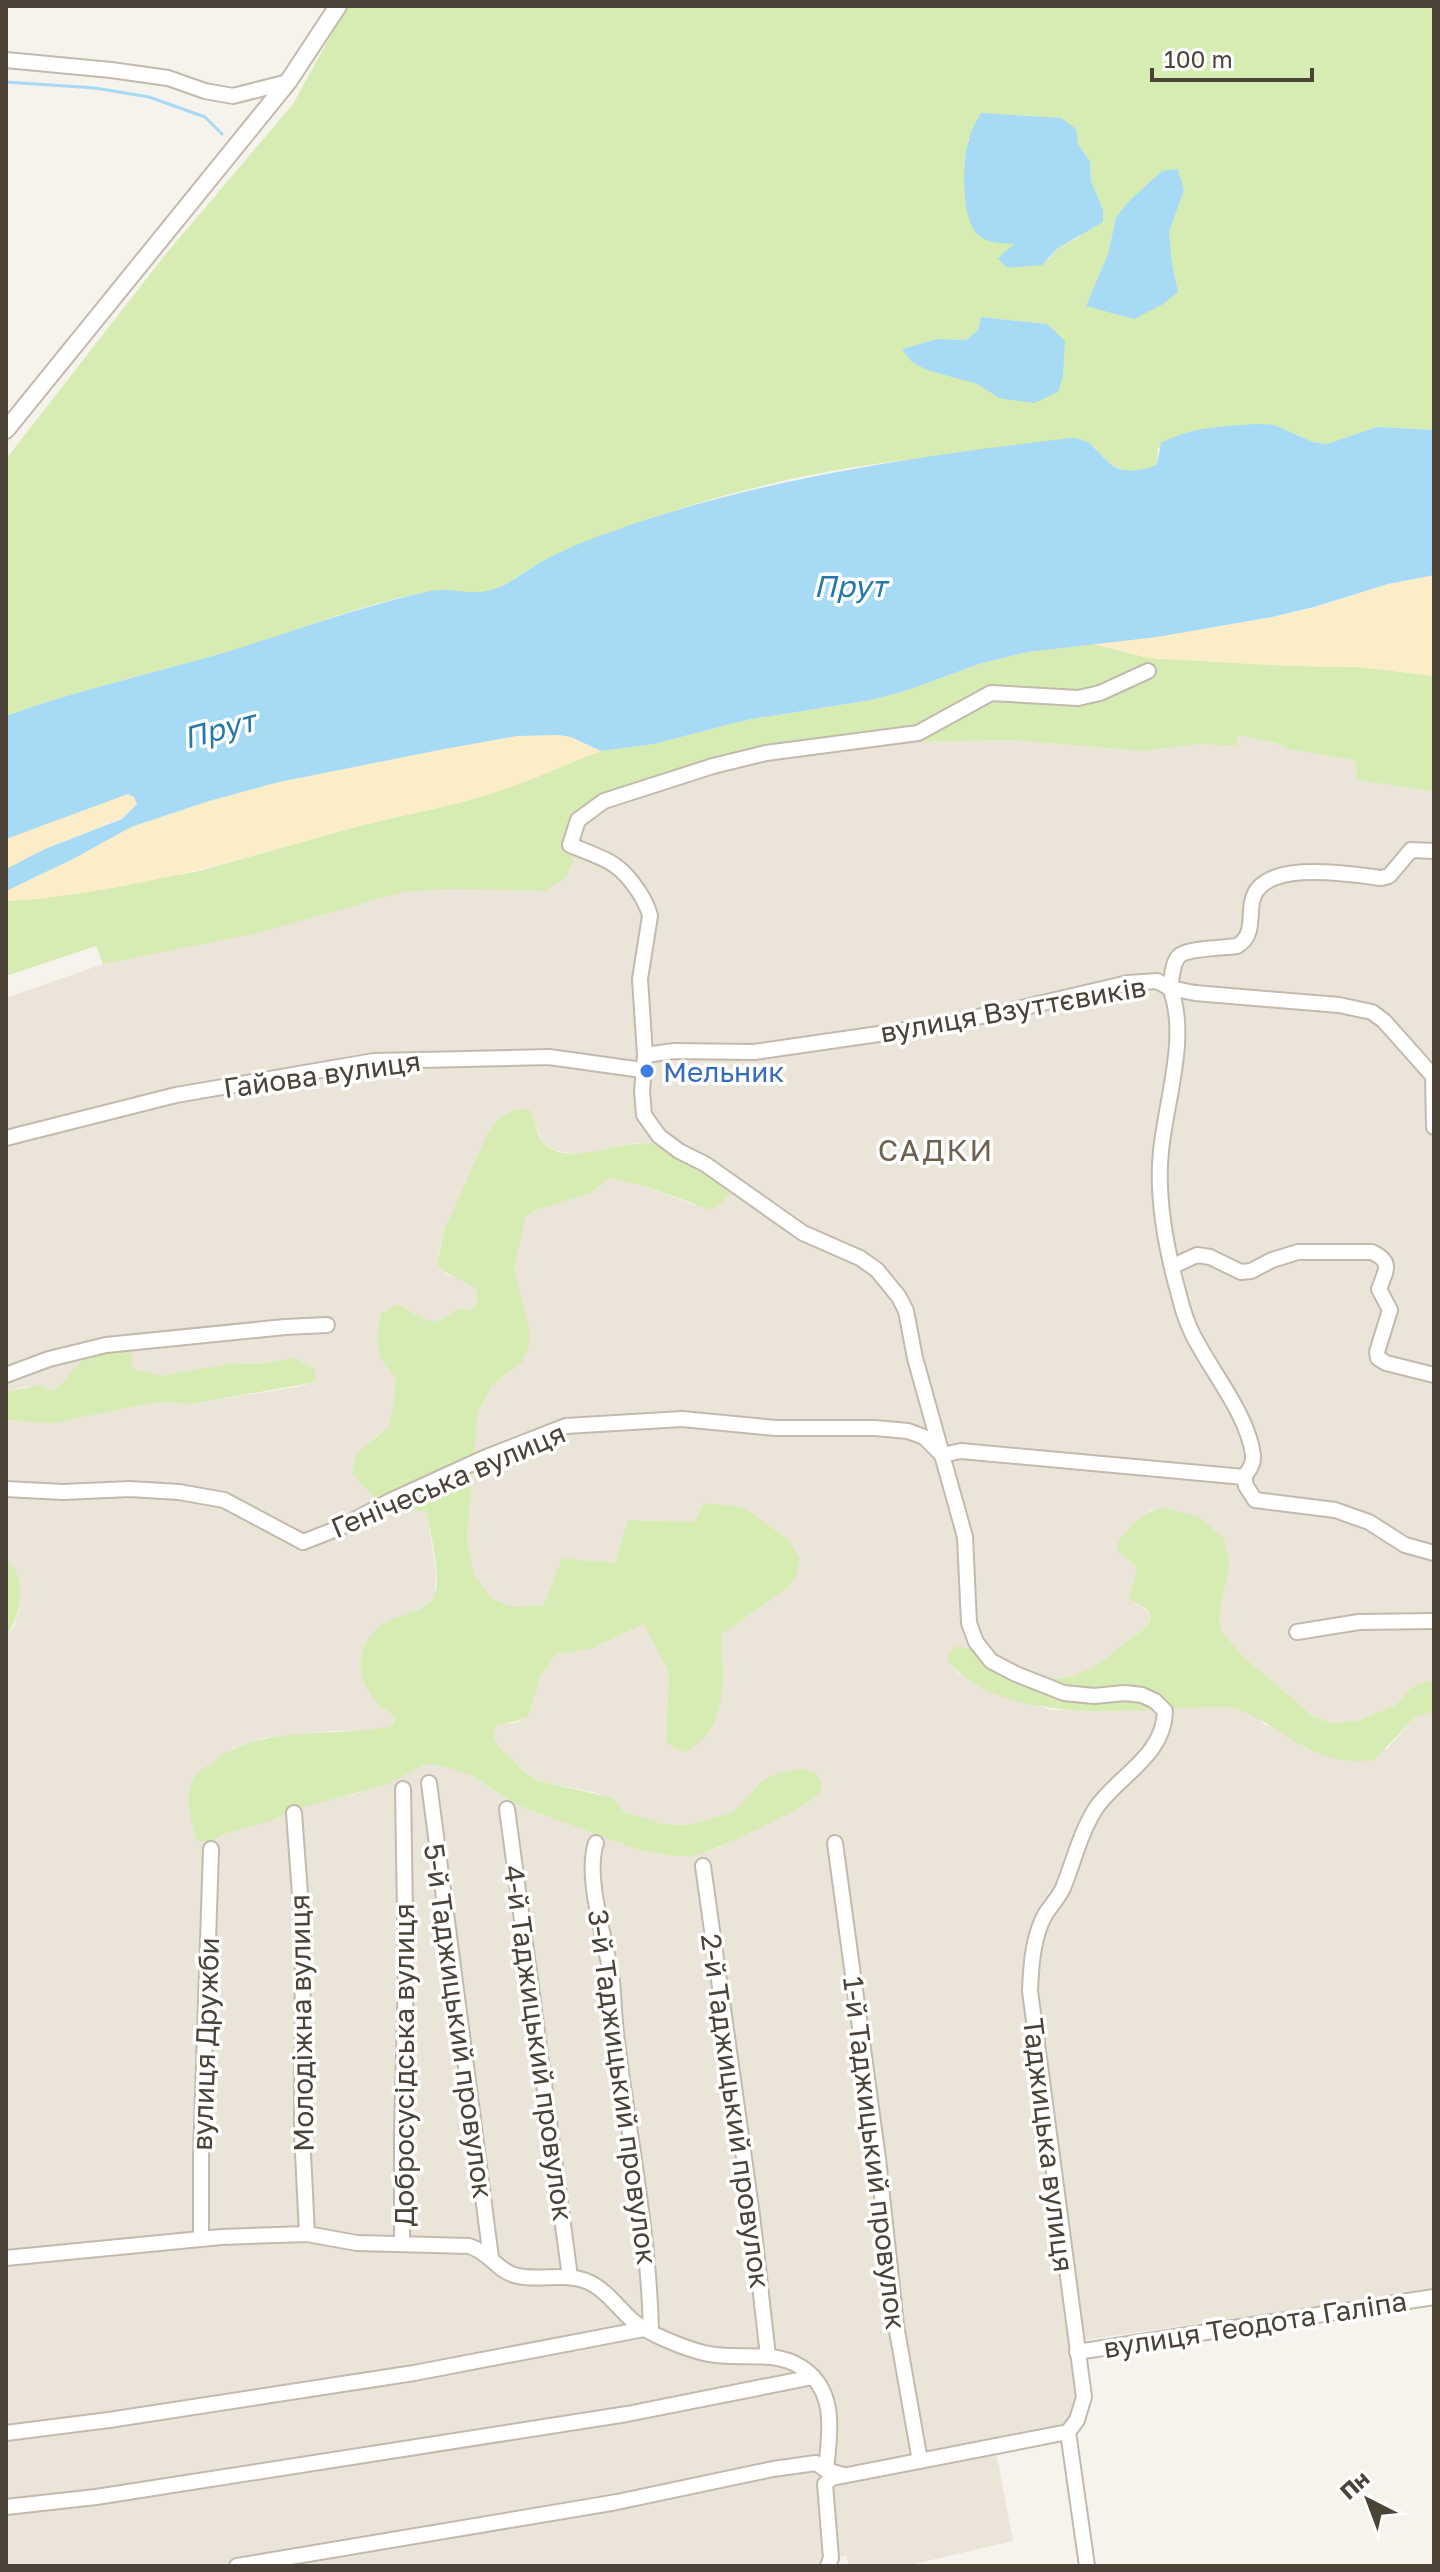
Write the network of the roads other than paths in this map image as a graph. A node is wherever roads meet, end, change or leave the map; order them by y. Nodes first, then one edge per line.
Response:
1 (338, 6) edge
2 (6, 60) edge
3 (288, 82) junction
4 (6, 430) edge
5 (1148, 671) dead end
6 (1434, 851) edge
7 (1170, 988) junction
8 (644, 1062) junction
9 (1434, 1127) edge
10 (6, 1138) edge
11 (1173, 1266) junction
12 (327, 1325) dead end
13 (6, 1375) edge
14 (1434, 1375) edge
15 (942, 1455) junction
16 (1244, 1477) junction
17 (6, 1489) edge
18 (1434, 1553) edge
19 (1434, 1621) edge
20 (1297, 1632) dead end
21 (429, 1783) dead end
22 (403, 1789) dead end
23 (507, 1809) dead end
24 (294, 1813) dead end
25 (596, 1843) dead end
26 (835, 1843) dead end
27 (211, 1849) dead end
28 (703, 1866) dead end
29 (307, 2234) junction
30 (201, 2239) junction
31 (402, 2244) junction
32 (6, 2258) edge
33 (491, 2258) junction
34 (570, 2277) junction
35 (1434, 2297) edge
36 (648, 2331) junction
37 (1077, 2352) junction
38 (768, 2356) junction
39 (813, 2377) junction
40 (1068, 2432) junction
41 (6, 2433) edge
42 (920, 2461) junction
43 (826, 2470) junction
44 (843, 2475) junction
45 (6, 2507) edge
46 (237, 2566) edge
47 (828, 2566) edge
48 (1087, 2566) edge

1 - 3 street
2 - 3 street
3 - 4 street
5 - 8 street
6 - 7 street
7 - 8 street, вулиця Взуттєвиків
7 - 9 street
7 - 11 street, вулиця Взуттєвиків
8 - 10 street, Гайова вулиця
8 - 15 street
11 - 14 street
11 - 16 street, вулиця Взуттєвиків
12 - 13 street
15 - 16 street
15 - 17 street, Генічеська вулиця
15 - 37 street, Таджицька вулиця
16 - 18 street
19 - 20 street
21 - 33 street, 5-й Таджицький провулок
22 - 31 street, Добросусідська вулиця
23 - 34 street, 4-й Таджицький провулок
24 - 29 street, Молодіжна вулиця
25 - 36 street, 3-й Таджицький провулок
26 - 42 street, 1-й Таджицький провулок
27 - 30 street, вулиця Дружби
28 - 38 street, 2-й Таджицький провулок
29 - 30 street
29 - 31 street
30 - 32 street
31 - 33 street
33 - 34 street
34 - 36 street
35 - 37 street, вулиця Теодота Галіпа
36 - 38 street
36 - 41 street
37 - 40 street, Таджицька вулиця
38 - 39 street
39 - 43 street
39 - 45 street
40 - 42 street
40 - 48 street
42 - 44 street
43 - 44 street
43 - 46 street
44 - 47 street

